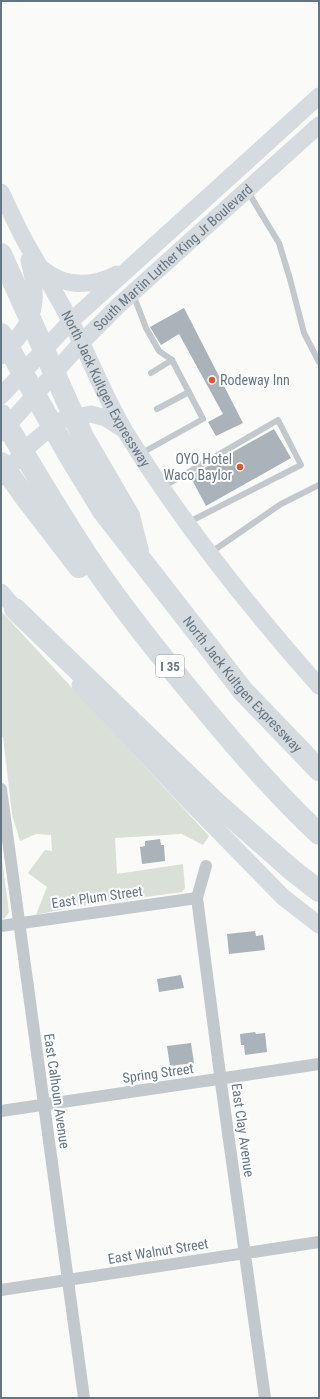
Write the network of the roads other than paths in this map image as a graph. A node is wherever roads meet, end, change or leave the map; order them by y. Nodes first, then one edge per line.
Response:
1 (319, 96) edge
2 (319, 125) edge
3 (247, 190) junction
4 (1, 192) edge
5 (24, 240) junction
6 (1, 254) edge
7 (40, 267) junction
8 (128, 268) junction
9 (133, 293) junction
10 (70, 321) junction
11 (1, 334) edge
12 (81, 343) junction
13 (1, 356) edge
14 (172, 360) junction
15 (319, 362) edge
16 (151, 373) dead end
17 (189, 392) junction
18 (1, 396) edge
19 (157, 409) dead end
20 (1, 415) edge
21 (125, 430) junction
22 (1, 433) edge
23 (75, 444) junction
24 (140, 454) junction
25 (1, 463) edge
26 (1, 477) edge
27 (319, 485) edge
28 (162, 488) junction
29 (187, 522) junction
30 (210, 553) junction
31 (5, 596) edge
32 (319, 686) edge
33 (219, 726) junction
34 (319, 770) edge
35 (1, 789) edge
36 (319, 834) edge
37 (206, 866) dead end
38 (319, 891) edge
39 (197, 898) junction
40 (20, 923) junction
41 (319, 925) edge
42 (1, 926) edge
43 (319, 1064) edge
44 (220, 1080) junction
45 (44, 1105) junction
46 (1, 1111) edge
47 (319, 1242) edge
48 (245, 1253) junction
49 (68, 1280) junction
50 (1, 1290) edge
51 (84, 1398) edge
52 (265, 1398) edge

1 - 8 main road, South Martin Luther King Jr Boulevard
2 - 3 main road, South Martin Luther King Jr Boulevard
3 - 9 main road, South Martin Luther King Jr Boulevard
3 - 15 lane
4 - 5 main road, North Jack Kultgen Expressway
5 - 7 main road, North Jack Kultgen Expressway
5 - 13 main road
6 - 23 highway
7 - 8 main road
7 - 10 main road, North Jack Kultgen Expressway
8 - 10 main road, South Martin Luther King Jr Boulevard
9 - 12 main road, South Martin Luther King Jr Boulevard
9 - 14 lane
10 - 12 main road, North Jack Kultgen Expressway
10 - 18 main road, South Martin Luther King Jr Boulevard
11 - 23 highway
12 - 21 main road, North Jack Kultgen Expressway
12 - 22 main road, South Martin Luther King Jr Boulevard
14 - 16 lane
14 - 17 lane
17 - 19 lane
17 - 24 lane
20 - 33 highway, I 35
21 - 24 main road, North Jack Kultgen Expressway
21 - 26 main road
23 - 34 highway, North Jack Kultgen Expressway
24 - 28 main road, North Jack Kultgen Expressway
25 - 33 highway
27 - 30 lane
28 - 29 main road, North Jack Kultgen Expressway
28 - 29 lane
29 - 30 main road, North Jack Kultgen Expressway
30 - 32 main road, North Jack Kultgen Expressway
31 - 38 highway
31 - 41 main road
33 - 36 highway, I 35
35 - 40 street, East Calhoun Avenue
37 - 39 street, East Clay Avenue
39 - 40 street, East Plum Street
39 - 44 street, East Clay Avenue
40 - 42 street, East Plum Street
40 - 45 street, East Calhoun Avenue
43 - 44 street, Spring Street
44 - 45 street, Spring Street
44 - 48 street, East Clay Avenue
45 - 46 street, Spring Street
45 - 49 street, East Calhoun Avenue
47 - 48 street, East Walnut Street
48 - 49 street, East Walnut Street
48 - 52 street, East Clay Avenue
49 - 50 street, East Walnut Street
49 - 51 street, East Calhoun Avenue

